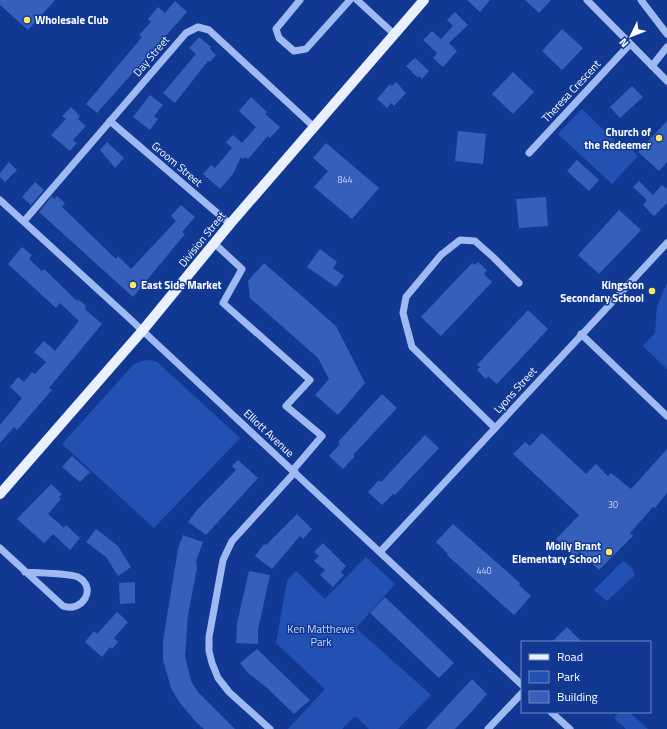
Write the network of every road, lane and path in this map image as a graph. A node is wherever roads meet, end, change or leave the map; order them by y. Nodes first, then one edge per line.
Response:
1 (300, 0) edge
2 (350, 0) edge
3 (357, 0) edge
4 (424, 0) edge
5 (587, 0) edge
6 (641, 0) edge
7 (394, 34) junction
8 (667, 34) edge
9 (630, 44) junction
10 (667, 47) edge
11 (652, 66) junction
12 (667, 81) edge
13 (110, 122) junction
14 (314, 127) junction
15 (529, 153) dead end
16 (0, 200) edge
17 (25, 220) junction
18 (230, 224) junction
19 (214, 243) junction
20 (667, 243) edge
21 (519, 283) dead end
22 (143, 330) junction
23 (581, 334) junction
24 (667, 416) edge
25 (495, 428) junction
26 (294, 471) junction
27 (0, 494) edge
28 (0, 548) edge
29 (380, 552) junction
30 (25, 572) junction
31 (521, 684) edge
32 (521, 694) edge
33 (552, 713) edge
34 (270, 729) edge
35 (488, 729) edge
36 (570, 729) edge

1 - 2 street
3 - 7 street
4 - 7 main road, Division Street
5 - 9 street
6 - 8 street
7 - 14 main road, Division Street
9 - 11 street
9 - 15 street, Theresa Crescent
10 - 11 street
11 - 12 street
13 - 14 street, Day Street
13 - 17 street, Day Street
13 - 18 street, Groom Street
14 - 18 main road, Division Street
16 - 17 street, Elliott Avenue
17 - 22 street, Elliott Avenue
18 - 19 main road, Division Street
19 - 22 main road, Division Street
19 - 26 street
20 - 23 street, Lyons Street
21 - 25 street
22 - 26 street, Elliott Avenue
22 - 27 main road, Division Street
23 - 24 street
23 - 25 street, Lyons Street
25 - 29 street, Lyons Street
26 - 29 street, Elliott Avenue
26 - 34 street
28 - 30 street
29 - 31 street, Elliott Avenue
30 - 30 street
32 - 35 street
33 - 36 street

